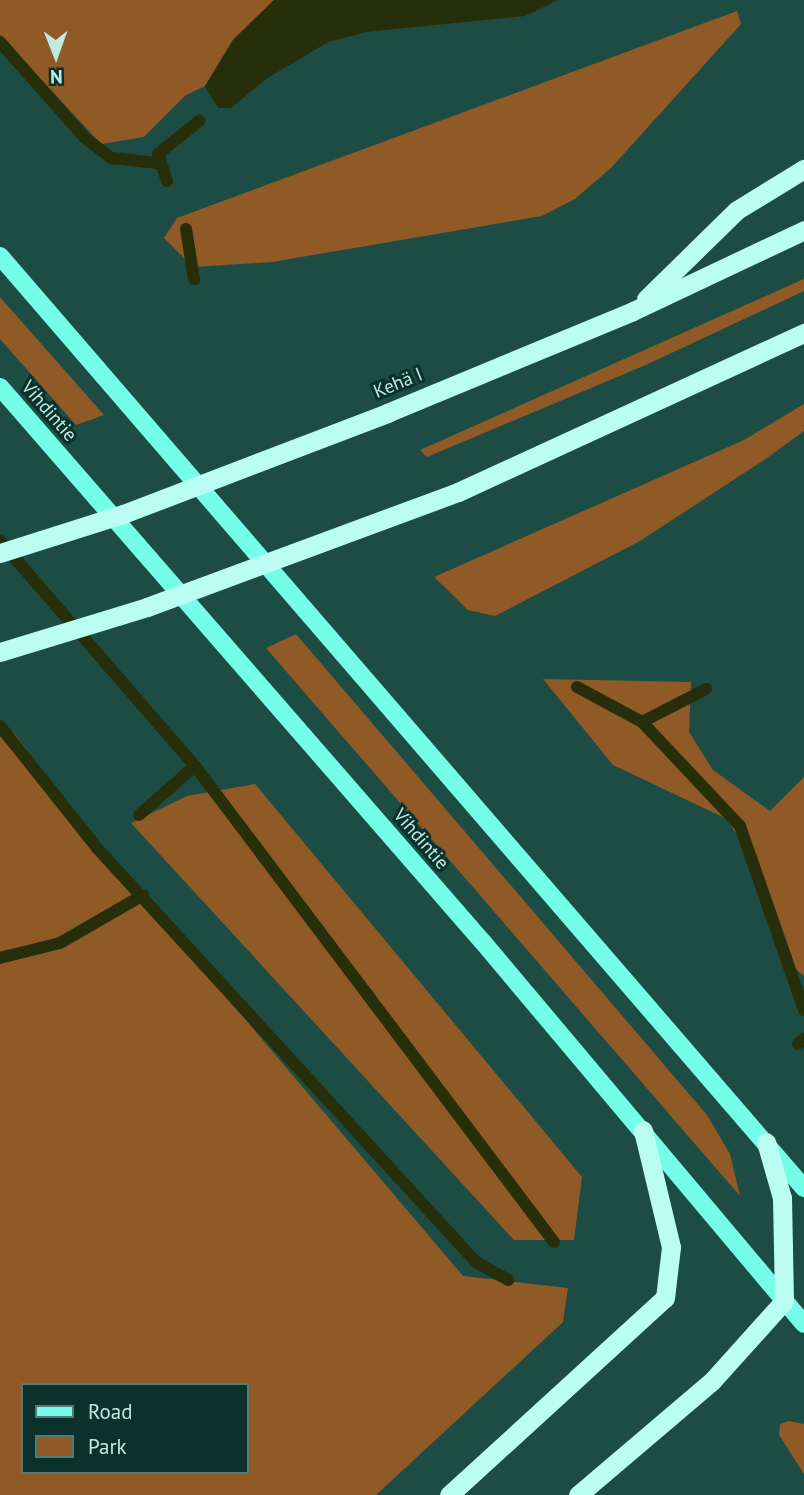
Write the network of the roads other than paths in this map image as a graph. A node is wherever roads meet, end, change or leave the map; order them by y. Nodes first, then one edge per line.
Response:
1 (804, 169) edge
2 (804, 230) edge
3 (0, 256) edge
4 (633, 311) junction
5 (804, 333) edge
6 (0, 387) edge
7 (0, 553) edge
8 (0, 652) edge
9 (643, 1130) junction
10 (766, 1142) junction
11 (804, 1188) edge
12 (784, 1301) junction
13 (804, 1324) edge
14 (449, 1495) edge
15 (578, 1495) edge

1 - 4 highway
2 - 4 highway, Kehä I
3 - 10 main road
4 - 7 highway, Kehä I, bridge
5 - 8 highway, bridge
6 - 9 main road, Vihdintie
9 - 12 main road, Vihdintie
9 - 14 highway
10 - 11 main road
10 - 12 highway
12 - 13 main road, Vihdintie
12 - 15 highway

